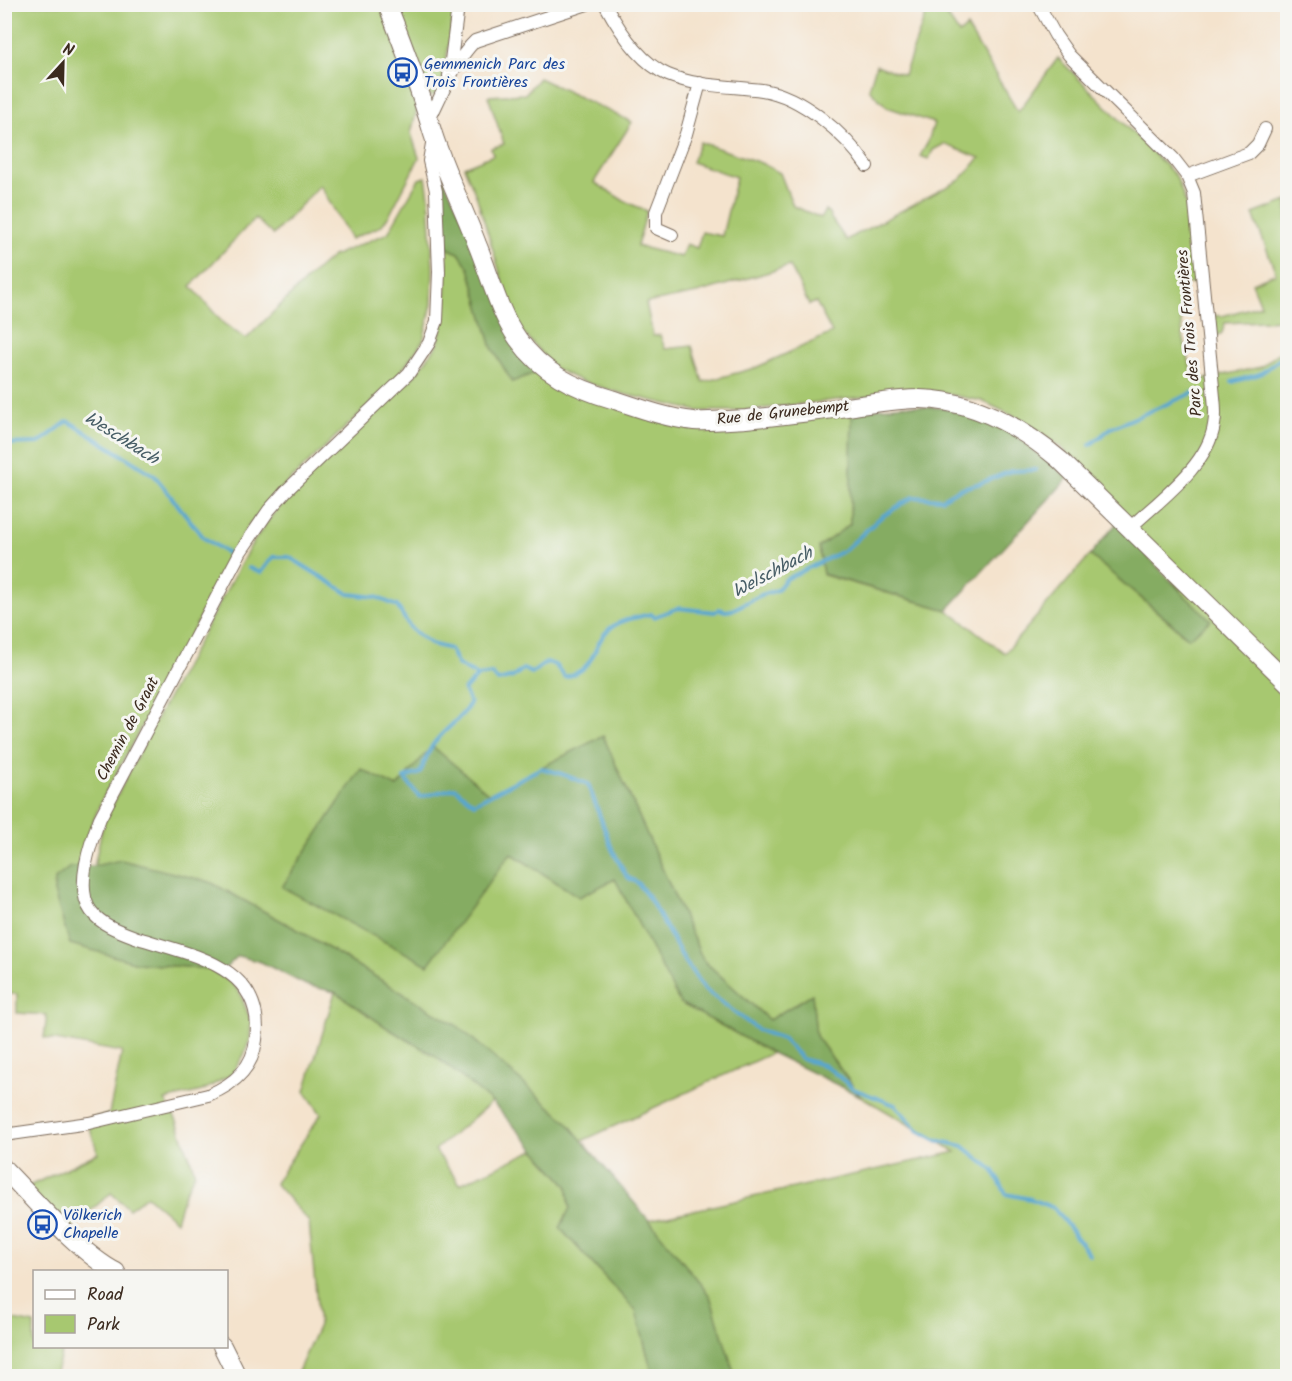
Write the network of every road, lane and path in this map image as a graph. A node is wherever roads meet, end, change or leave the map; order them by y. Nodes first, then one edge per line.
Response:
1 (387, 4) edge
2 (460, 4) edge
3 (587, 4) edge
4 (605, 4) edge
5 (1038, 4) edge
6 (449, 80) junction
7 (700, 83) junction
8 (432, 126) junction
9 (1265, 129) dead end
10 (867, 166) dead end
11 (1187, 176) junction
12 (672, 234) dead end
13 (1130, 528) junction
14 (1287, 683) edge
15 (4, 1135) edge
16 (4, 1169) edge
17 (113, 1270) edge
18 (222, 1348) edge
19 (237, 1377) edge

1 - 8 street, Rue de Grunebempt
2 - 6 street
3 - 6 street
4 - 7 street
5 - 11 street, Parc des Trois Frontières
6 - 8 street
7 - 10 street
7 - 12 street
8 - 13 street, Rue de Grunebempt
8 - 15 street, Chemin de Graat
9 - 11 street
11 - 13 street, Parc des Trois Frontières
13 - 14 street, Rue de Grunebempt
16 - 17 street
18 - 19 street

